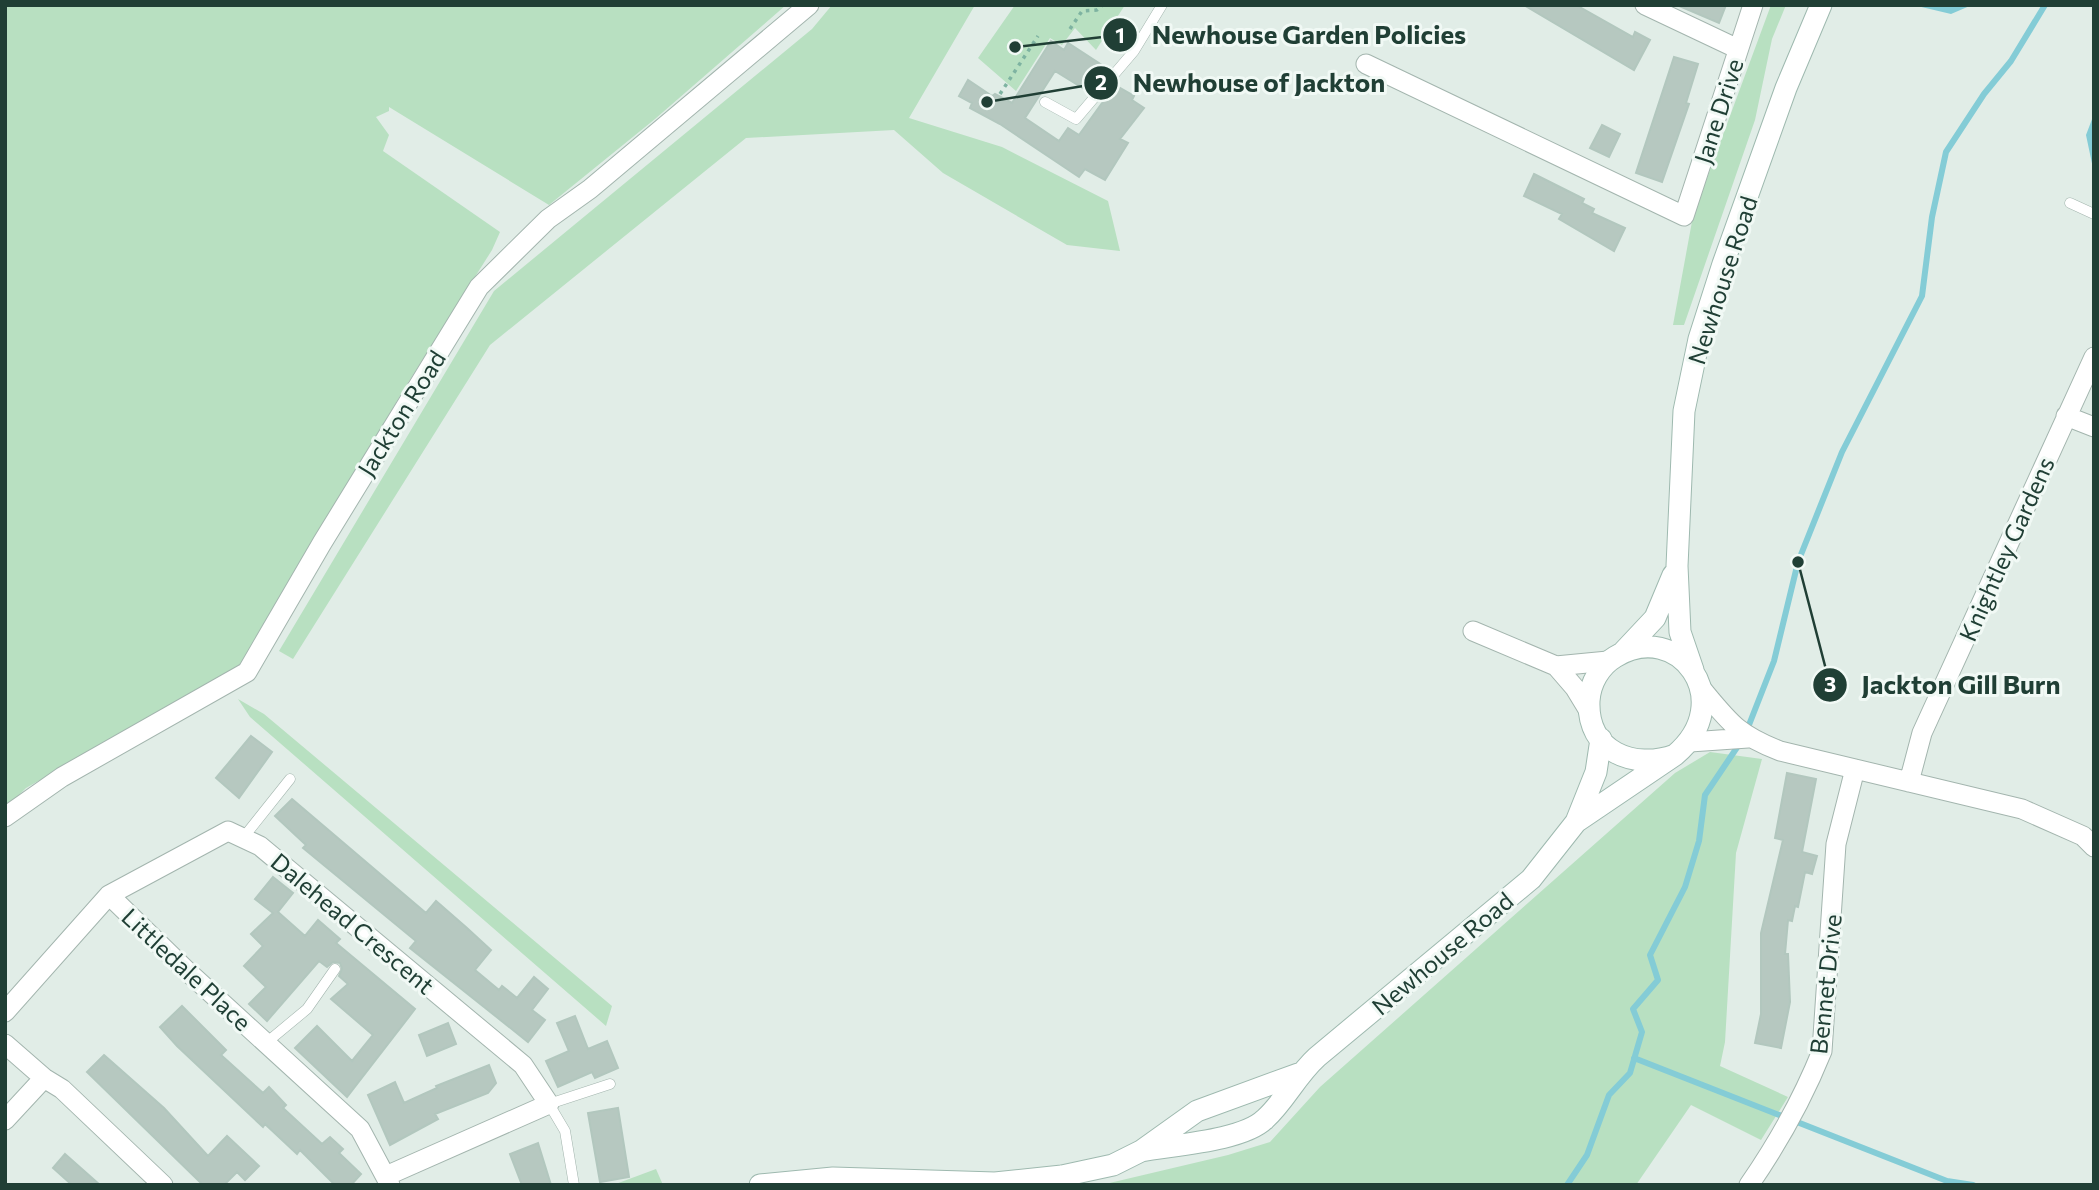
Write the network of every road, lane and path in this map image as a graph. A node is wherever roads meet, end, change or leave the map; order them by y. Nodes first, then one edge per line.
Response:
1 (809, 5) edge
2 (1103, 5) edge
3 (1162, 5) edge
4 (1644, 5) edge
5 (1753, 5) edge
6 (1821, 5) edge
7 (1070, 29) dead end
8 (1038, 36) dead end
9 (1738, 49) junction
10 (1366, 64) dead end
11 (1000, 94) dead end
12 (1045, 102) dead end
13 (2070, 203) dead end
14 (2094, 214) edge
15 (2094, 357) edge
16 (2066, 416) junction
17 (2094, 427) edge
18 (1677, 566) junction
19 (1473, 631) dead end
20 (1616, 656) junction
21 (1556, 666) junction
22 (1697, 679) junction
23 (1589, 711) junction
24 (1748, 738) junction
25 (1601, 739) junction
26 (1683, 749) junction
27 (1855, 769) junction
28 (290, 779) dead end
29 (1909, 782) junction
30 (5, 817) edge
31 (1576, 822) junction
32 (243, 838) junction
33 (2094, 847) edge
34 (109, 895) junction
35 (335, 970) dead end
36 (5, 1012) edge
37 (266, 1043) junction
38 (5, 1044) edge
39 (1298, 1074) junction
40 (44, 1078) junction
41 (610, 1084) dead end
42 (549, 1104) junction
43 (5, 1120) edge
44 (1141, 1151) junction
45 (388, 1180) edge
46 (163, 1185) edge
47 (574, 1185) edge
48 (760, 1185) edge
49 (1749, 1185) edge

1 - 30 street, Jackton Road
2 - 7 path
3 - 12 lane
4 - 9 street
5 - 9 street, Jane Drive
6 - 18 street, Newhouse Road
8 - 11 path
9 - 10 street, Jane Drive
13 - 14 lane
15 - 16 street, Knightley Gardens
16 - 17 street
16 - 29 street, Knightley Gardens
18 - 20 street, Newhouse Road
18 - 22 street, Newhouse Road
19 - 21 street
20 - 21 street
20 - 22 street
20 - 23 street
21 - 23 street
22 - 24 street
22 - 26 street
23 - 25 street
24 - 26 street
24 - 27 street
25 - 26 street
25 - 31 street, Newhouse Road
26 - 31 street, Newhouse Road
27 - 29 street
27 - 49 street, Bennet Drive
28 - 32 lane
29 - 33 street
31 - 39 street, Newhouse Road
32 - 34 street
32 - 42 street, Dalehead Crescent
34 - 36 street
34 - 37 street, Littledale Place
35 - 37 lane, Littledale Place
37 - 45 street, Littledale Place
38 - 40 street
39 - 44 street, Newhouse Road
39 - 44 street, Newhouse Road
40 - 43 street
40 - 46 street
41 - 42 lane
42 - 45 street
42 - 47 lane
44 - 48 street, Newhouse Road

